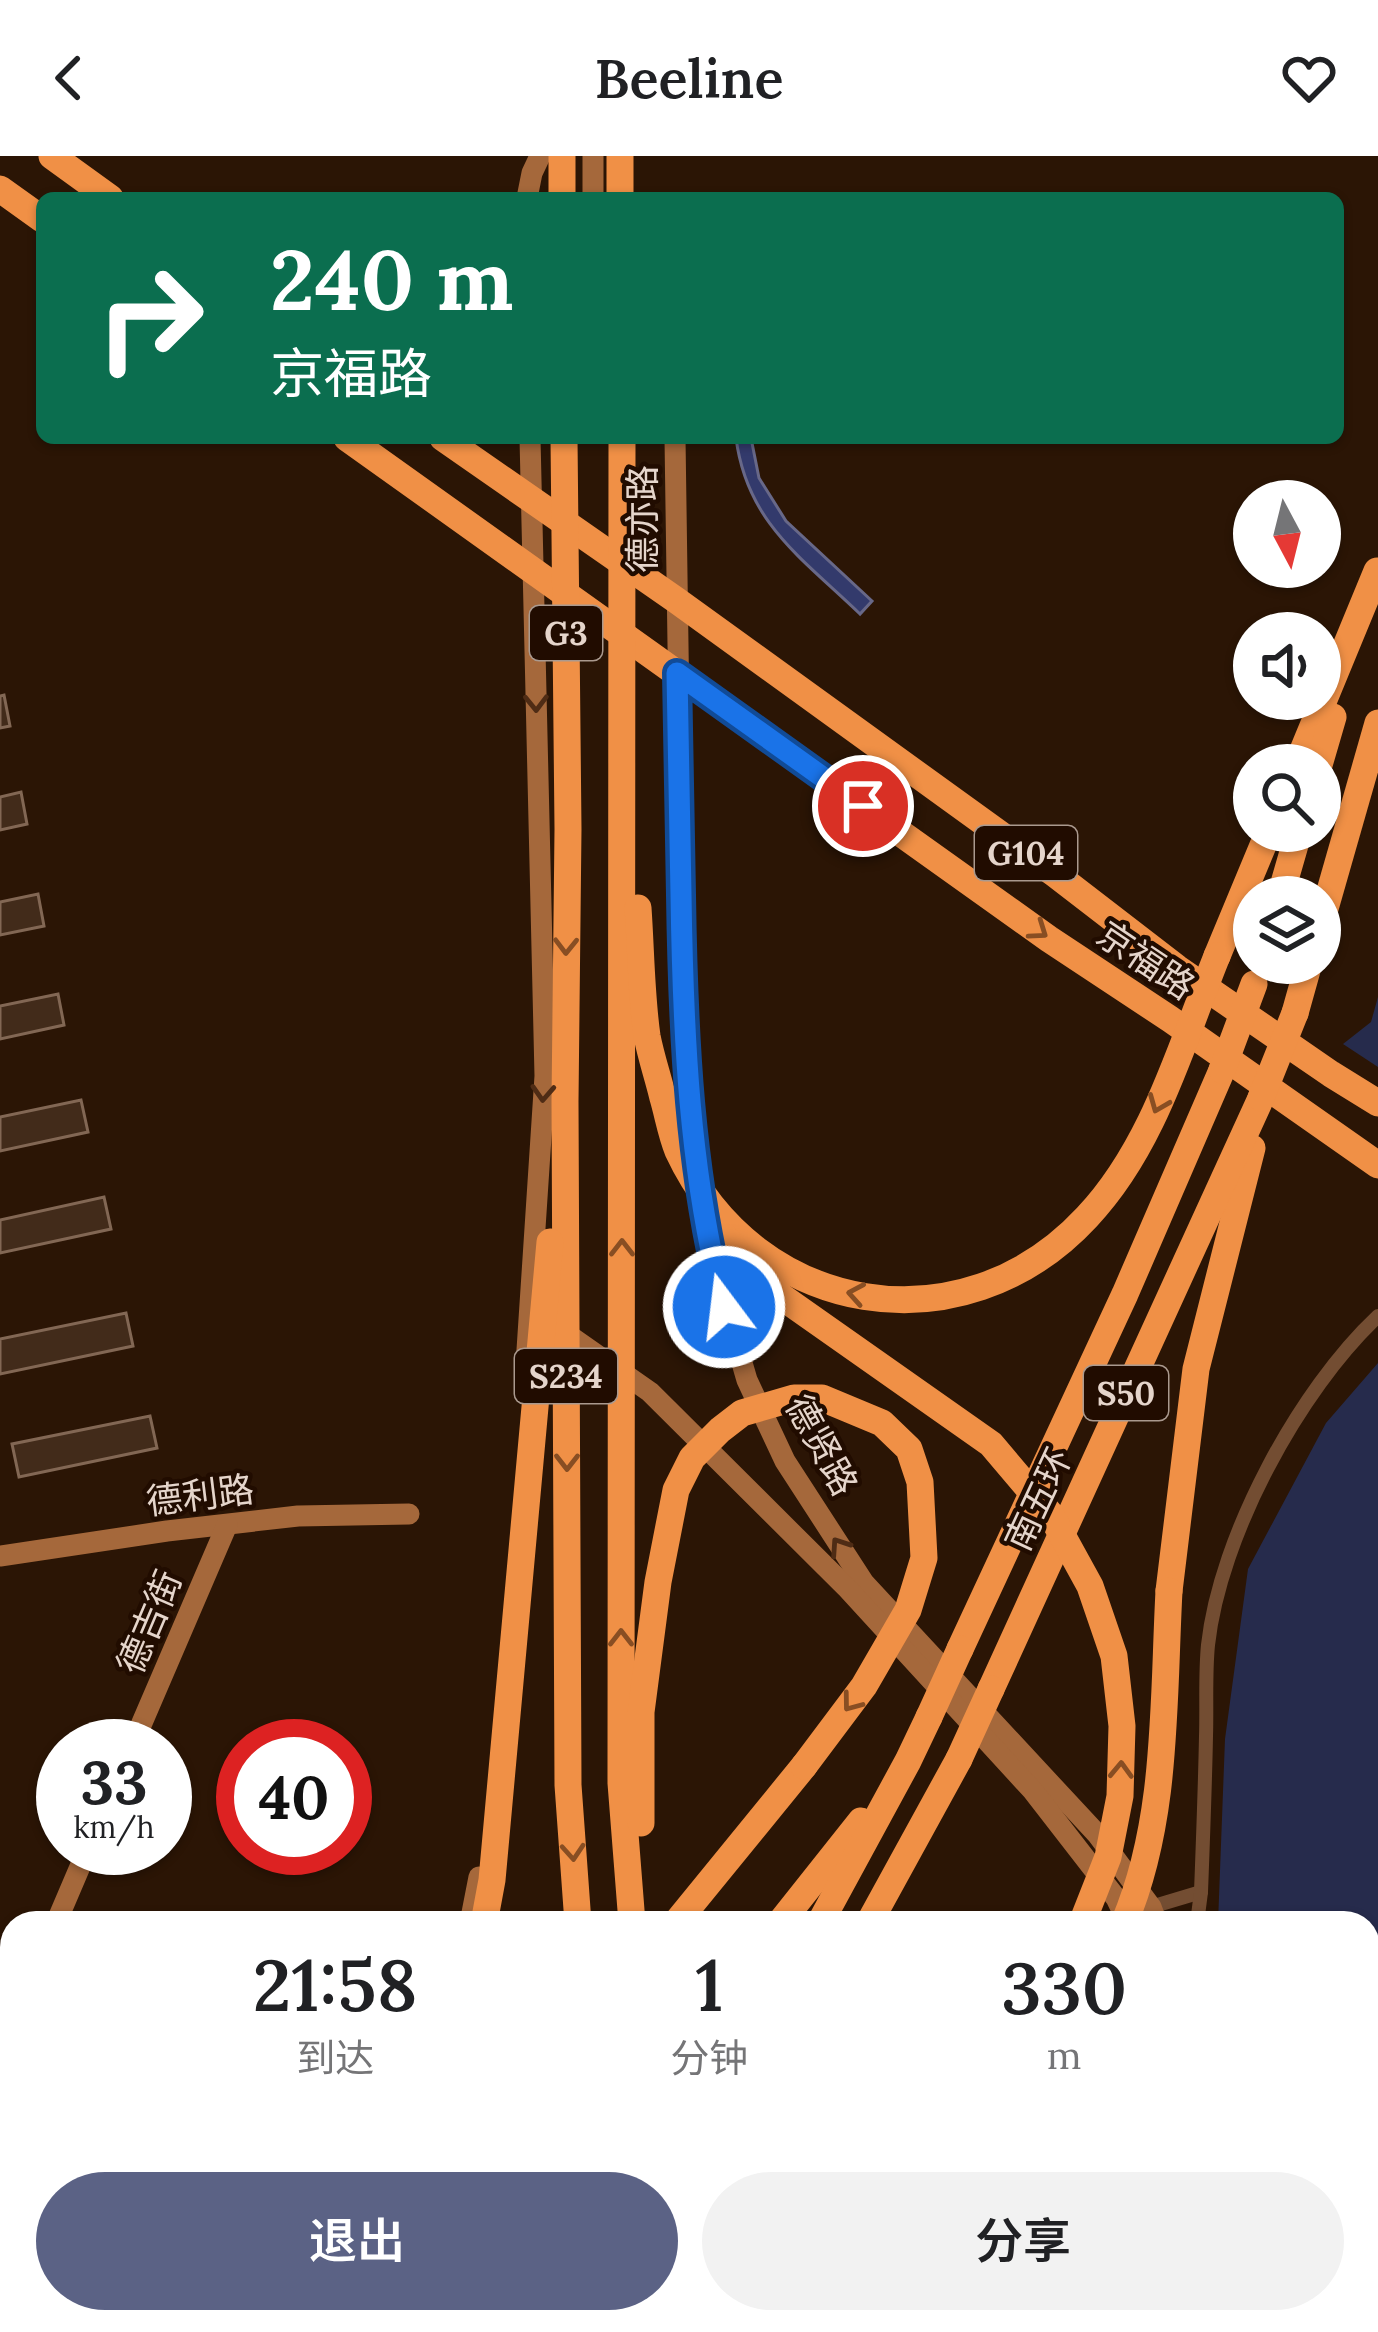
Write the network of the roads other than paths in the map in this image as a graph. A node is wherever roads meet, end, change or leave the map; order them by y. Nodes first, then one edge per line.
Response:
1 (52, 156) edge
2 (540, 156) edge
3 (562, 156) edge
4 (593, 156) edge
5 (620, 156) edge
6 (0, 189) edge
7 (102, 192) edge
8 (528, 192) edge
9 (562, 192) edge
10 (592, 192) edge
11 (620, 192) edge
12 (36, 215) edge
13 (355, 444) edge
14 (450, 444) edge
15 (530, 444) edge
16 (564, 444) edge
17 (622, 444) edge
18 (675, 444) edge
19 (531, 502) junction
20 (1377, 568) edge
21 (533, 571) junction
22 (676, 600) junction
23 (677, 673) junction
24 (622, 692) junction
25 (1378, 723) edge
26 (1306, 744) edge
27 (1325, 744) edge
28 (622, 828) joint
29 (568, 829) joint
30 (1260, 852) edge
31 (1334, 876) edge
32 (1253, 984) edge
33 (1304, 984) edge
34 (1261, 1098) junction
35 (565, 1101) junction
36 (1378, 1103) edge
37 (1378, 1165) edge
38 (701, 1194) junction
39 (530, 1308) junction
40 (1378, 1316) edge
41 (409, 1514) dead end
42 (227, 1525) junction
43 (0, 1556) edge
44 (144, 1719) edge
45 (908, 1761) junction
46 (76, 1875) edge
47 (1201, 1892) junction
48 (61, 1911) edge
49 (472, 1911) edge
50 (486, 1911) edge
51 (577, 1911) edge
52 (635, 1911) edge
53 (636, 1911) edge
54 (686, 1911) edge
55 (789, 1911) edge
56 (827, 1911) edge
57 (876, 1911) edge
58 (1087, 1911) edge
59 (1122, 1911) edge
60 (1130, 1911) edge
61 (1151, 1911) edge
62 (1162, 1911) edge
63 (1199, 1911) edge

1 - 7 highway
2 - 8 street
3 - 9 highway
4 - 10 street
5 - 11 highway
6 - 12 highway
13 - 21 highway, 京福路 / G104
14 - 19 highway, 京福路 / G104
15 - 19 street
16 - 29 highway, G3, bridge
17 - 24 highway, G3, bridge
18 - 22 street, 德亦路
19 - 21 street
19 - 22 highway, 京福路 / G104
20 - 26 highway
20 - 27 highway
21 - 23 highway, 京福路 / G104
21 -> 39 street
22 - 23 street, 德贤路
22 - 36 highway, 京福路 / G104
23 -> 37 highway, 京福路 / G104
61 -> 23 street, 德贤路
24 - 28 highway, G3, bridge
24 - 38 highway, bridge
25 - 31 highway
52 -> 28 highway, S234, bridge
29 -> 35 highway, S234, bridge
30 -> 38 highway, bridge
32 - 45 highway, 南五环 / S50, bridge
33 - 34 highway, 南五环 / S50, bridge
34 - 57 highway, 南五环 / S50, bridge
34 - 60 highway, bridge
35 - 50 highway, bridge
35 -> 51 highway, S234, bridge
58 -> 38 highway, bridge
39 - 49 street
39 - 59 street, 德贤路
40 - 47 street
41 - 42 street, 德利路
42 - 43 street, 德利路
42 - 44 street, 德吉街
45 - 55 highway
45 - 56 highway, 南五环 / S50
46 - 48 street
47 - 62 street
47 - 63 street
53 -> 54 highway, bridge

